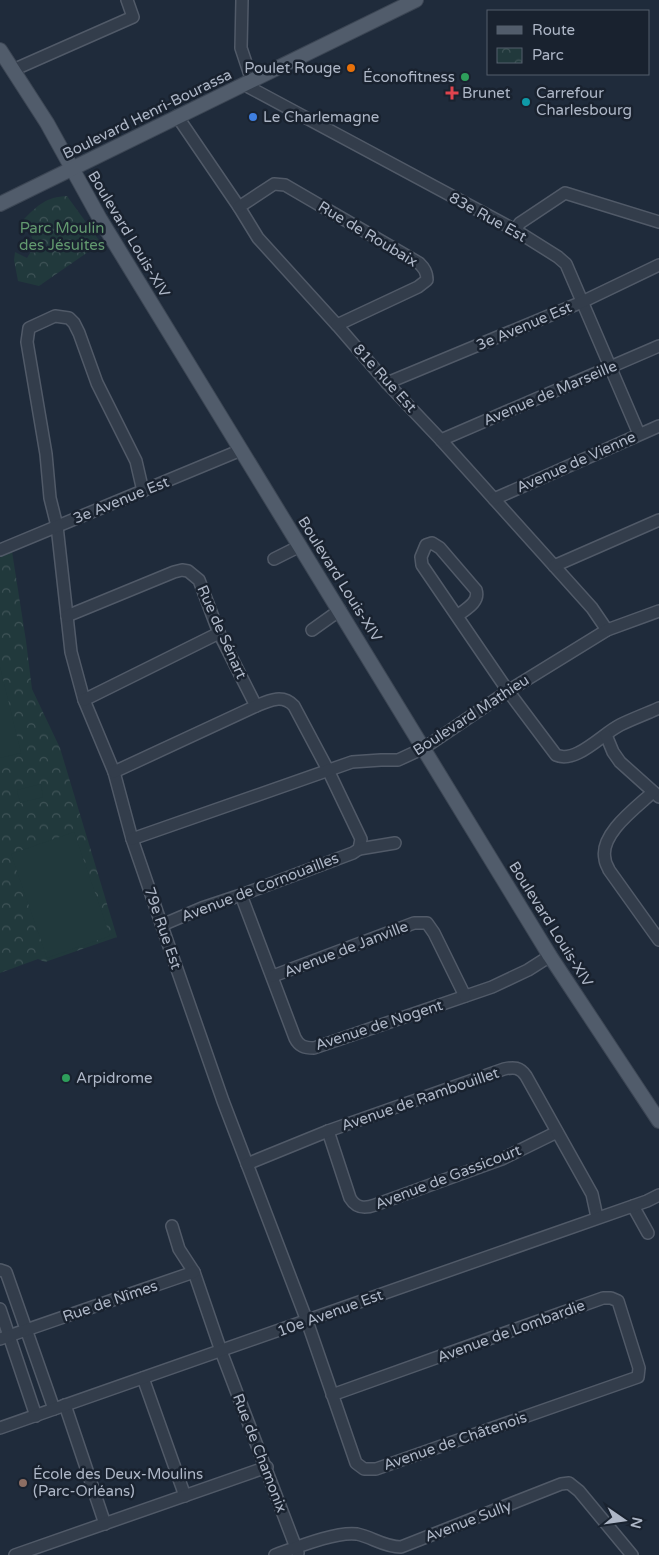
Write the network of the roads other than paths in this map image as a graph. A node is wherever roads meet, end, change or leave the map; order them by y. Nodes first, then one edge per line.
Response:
1 (126, 0) edge
2 (242, 0) edge
3 (416, 0) edge
4 (0, 50) edge
5 (7, 66) edge
6 (248, 83) junction
7 (176, 116) junction
8 (71, 169) junction
9 (0, 204) edge
10 (240, 208) junction
11 (659, 222) edge
12 (515, 230) junction
13 (659, 264) edge
14 (582, 302) junction
15 (337, 325) junction
16 (659, 346) edge
17 (610, 366) junction
18 (387, 383) junction
19 (659, 426) edge
20 (639, 434) junction
21 (441, 440) junction
22 (241, 450) junction
23 (143, 491) junction
24 (494, 499) junction
25 (659, 520) edge
26 (57, 526) junction
27 (300, 546) junction
28 (0, 550) edge
29 (274, 559) dead end
30 (554, 566) junction
31 (340, 610) junction
32 (659, 611) edge
33 (67, 616) junction
34 (457, 616) junction
35 (312, 630) dead end
36 (606, 630) junction
37 (219, 633) junction
38 (508, 691) junction
39 (84, 700) junction
40 (256, 706) junction
41 (659, 708) edge
42 (606, 734) junction
43 (424, 748) junction
44 (328, 770) junction
45 (114, 772) junction
46 (656, 795) edge
47 (132, 839) junction
48 (395, 843) dead end
49 (359, 849) junction
50 (242, 895) junction
51 (162, 925) junction
52 (659, 940) edge
53 (550, 956) junction
54 (273, 976) junction
55 (465, 996) junction
56 (657, 1116) edge
57 (328, 1131) junction
58 (557, 1132) junction
59 (247, 1164) junction
60 (659, 1194) edge
61 (633, 1206) junction
62 (597, 1218) junction
63 (172, 1226) dead end
64 (648, 1233) dead end
65 (3, 1271) edge
66 (194, 1272) junction
67 (0, 1309) edge
68 (307, 1321) junction
69 (27, 1330) junction
70 (5, 1337) edge
71 (221, 1351) junction
72 (638, 1374) joint
73 (143, 1378) junction
74 (332, 1395) junction
75 (65, 1405) junction
76 (54, 1409) junction
77 (36, 1416) junction
78 (0, 1428) edge
79 (266, 1467) junction
80 (185, 1496) junction
81 (105, 1524) junction
82 (298, 1551) edge
83 (15, 1555) edge
84 (275, 1555) edge
85 (632, 1555) edge

1 - 5 street
2 - 6 street
3 - 6 main road, Boulevard Henri-Bourassa
4 - 5 main road, Boulevard Louis-XIV
5 - 8 main road, Boulevard Louis-XIV
6 - 7 main road, Boulevard Henri-Bourassa
6 - 12 street, 83e Rue Est
7 - 8 main road, Boulevard Henri-Bourassa
7 - 10 street, 81e Rue Est
8 - 9 main road, Boulevard Henri-Bourassa
8 - 22 main road, Boulevard Louis-XIV
10 - 15 street, 81e Rue Est
10 - 15 street, Rue de Roubaix
11 - 12 street
12 - 14 street, 83e Rue Est
13 - 14 street, 3e Avenue Est
14 - 17 street, 83e Rue Est
14 - 18 street, 3e Avenue Est
15 - 18 street, 81e Rue Est
16 - 17 street, Avenue de Marseille
17 - 20 street, 83e Rue Est
17 - 21 street, Avenue de Marseille
18 - 21 street, 81e Rue Est
19 - 20 street, Avenue de Vienne
20 - 24 street, Avenue de Vienne
21 - 24 street, 81e Rue Est
22 - 23 street, 3e Avenue Est
22 - 27 main road, Boulevard Louis-XIV
23 - 26 street, 3e Avenue Est
23 - 26 street, 79e Rue Est
24 - 30 street, 81e Rue Est
25 - 30 street
26 - 28 street, 3e Avenue Est
26 - 33 street, 79e Rue Est
27 - 29 street
27 - 31 main road, Boulevard Louis-XIV
30 - 36 street, 81e Rue Est
31 - 35 street
31 - 43 main road, Boulevard Louis-XIV
32 - 36 street, Boulevard Mathieu
33 - 37 street, Rue de Sénart
33 - 39 street, 79e Rue Est
34 - 34 street
34 - 38 street
36 - 38 street, Boulevard Mathieu
37 - 39 street
37 - 40 street, Rue de Sénart
38 - 42 street
38 - 43 street, Boulevard Mathieu
39 - 45 street, 79e Rue Est
40 - 44 street, Avenue de Cornouailles
40 - 45 street, Avenue de Cornouailles
41 - 42 street
42 - 46 street
43 - 44 street, Boulevard Mathieu
43 - 53 main road, Boulevard Louis-XIV
44 - 47 street, Boulevard Mathieu
44 - 49 street, Avenue de Cornouailles
45 - 47 street, 79e Rue Est
46 - 52 street
47 - 51 street, 79e Rue Est
48 - 49 street, Avenue de Cornouailles
49 - 50 street, Avenue de Cornouailles
50 - 51 street, Avenue de Cornouailles
50 - 54 street, Avenue de Nogent
51 - 59 street, 79e Rue Est
53 - 55 street, Avenue de Nogent
53 - 56 main road, Boulevard Louis-XIV
54 - 55 street, Avenue de Janville
54 - 55 street, Avenue de Nogent
57 - 58 street, Avenue de Rambouillet
57 - 58 street, Avenue de Gassicourt
57 - 59 street, Avenue de Rambouillet
58 - 62 street, Avenue de Rambouillet
59 - 68 street, 79e Rue Est
60 - 61 street, 10e Avenue Est
61 - 62 street, 10e Avenue Est
61 - 64 street
62 - 68 street, 10e Avenue Est
63 - 66 street
65 - 69 street
66 - 69 street, Rue de Nîmes
66 - 71 street
67 - 70 street
68 - 71 street, 10e Avenue Est
68 - 74 street, Avenue de Châtenois
69 - 70 street, Rue de Nîmes
69 - 76 street
70 - 77 street
71 - 73 street, 10e Avenue Est
71 - 79 street, Rue de Chamonix
72 - 74 street, Avenue de Châtenois
72 - 74 street, Avenue de Lombardie
73 - 75 street, 10e Avenue Est
73 - 80 street
75 - 76 street, 10e Avenue Est
75 - 81 street
76 - 77 street, 10e Avenue Est
77 - 78 street, 10e Avenue Est
79 - 80 street
79 - 82 street, Rue de Chamonix
80 - 81 street
81 - 83 street
82 - 84 street, Avenue Sully
82 - 85 street, Avenue Sully

